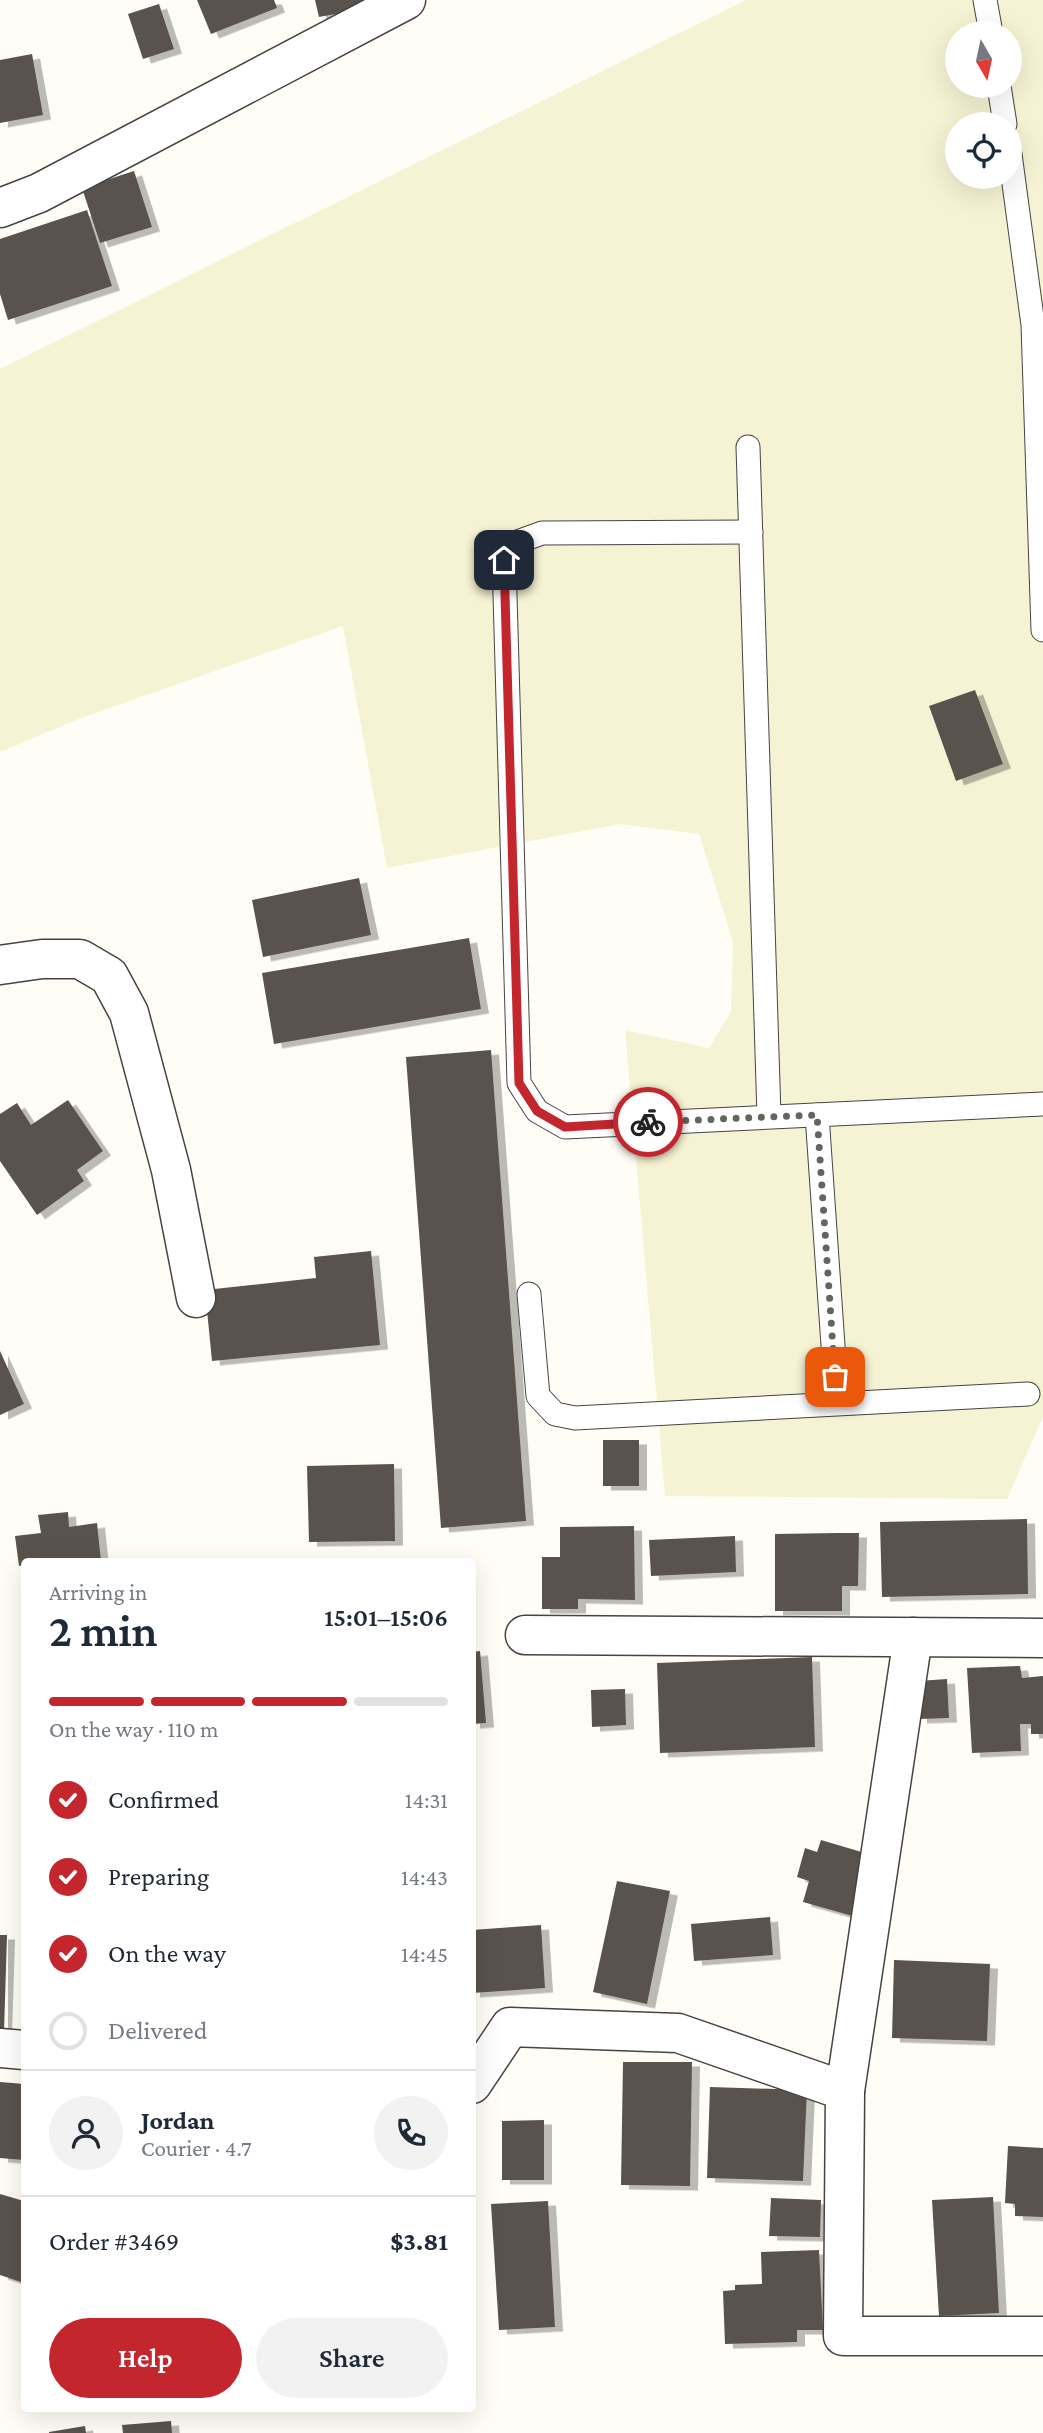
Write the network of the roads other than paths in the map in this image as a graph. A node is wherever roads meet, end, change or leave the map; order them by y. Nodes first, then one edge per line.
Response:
1 (406, 0) edge
2 (985, 0) edge
3 (989, 21) edge
4 (1015, 189) edge
5 (0, 208) edge
6 (1040, 395) edge
7 (748, 447) dead end
8 (751, 532) junction
9 (1043, 630) edge
10 (0, 965) edge
11 (1043, 1104) edge
12 (817, 1115) junction
13 (769, 1116) junction
14 (529, 1294) dead end
15 (196, 1298) dead end
16 (1028, 1394) dead end
17 (837, 1403) junction
18 (525, 1635) dead end
19 (914, 1637) junction
20 (1043, 1638) edge
21 (0, 2048) edge
22 (21, 2050) edge
23 (476, 2078) edge
24 (845, 2091) junction
25 (1043, 2336) edge

1 - 5 street
2 - 3 lane
4 - 6 lane
6 - 9 lane
7 - 8 lane
8 - 13 lane
8 - 13 lane
10 - 15 street
11 - 12 lane
12 - 13 lane
12 - 17 lane
14 - 17 lane
16 - 17 lane
18 - 19 street
19 - 20 street
19 - 24 street
21 - 22 street
23 - 24 street
24 - 25 street

